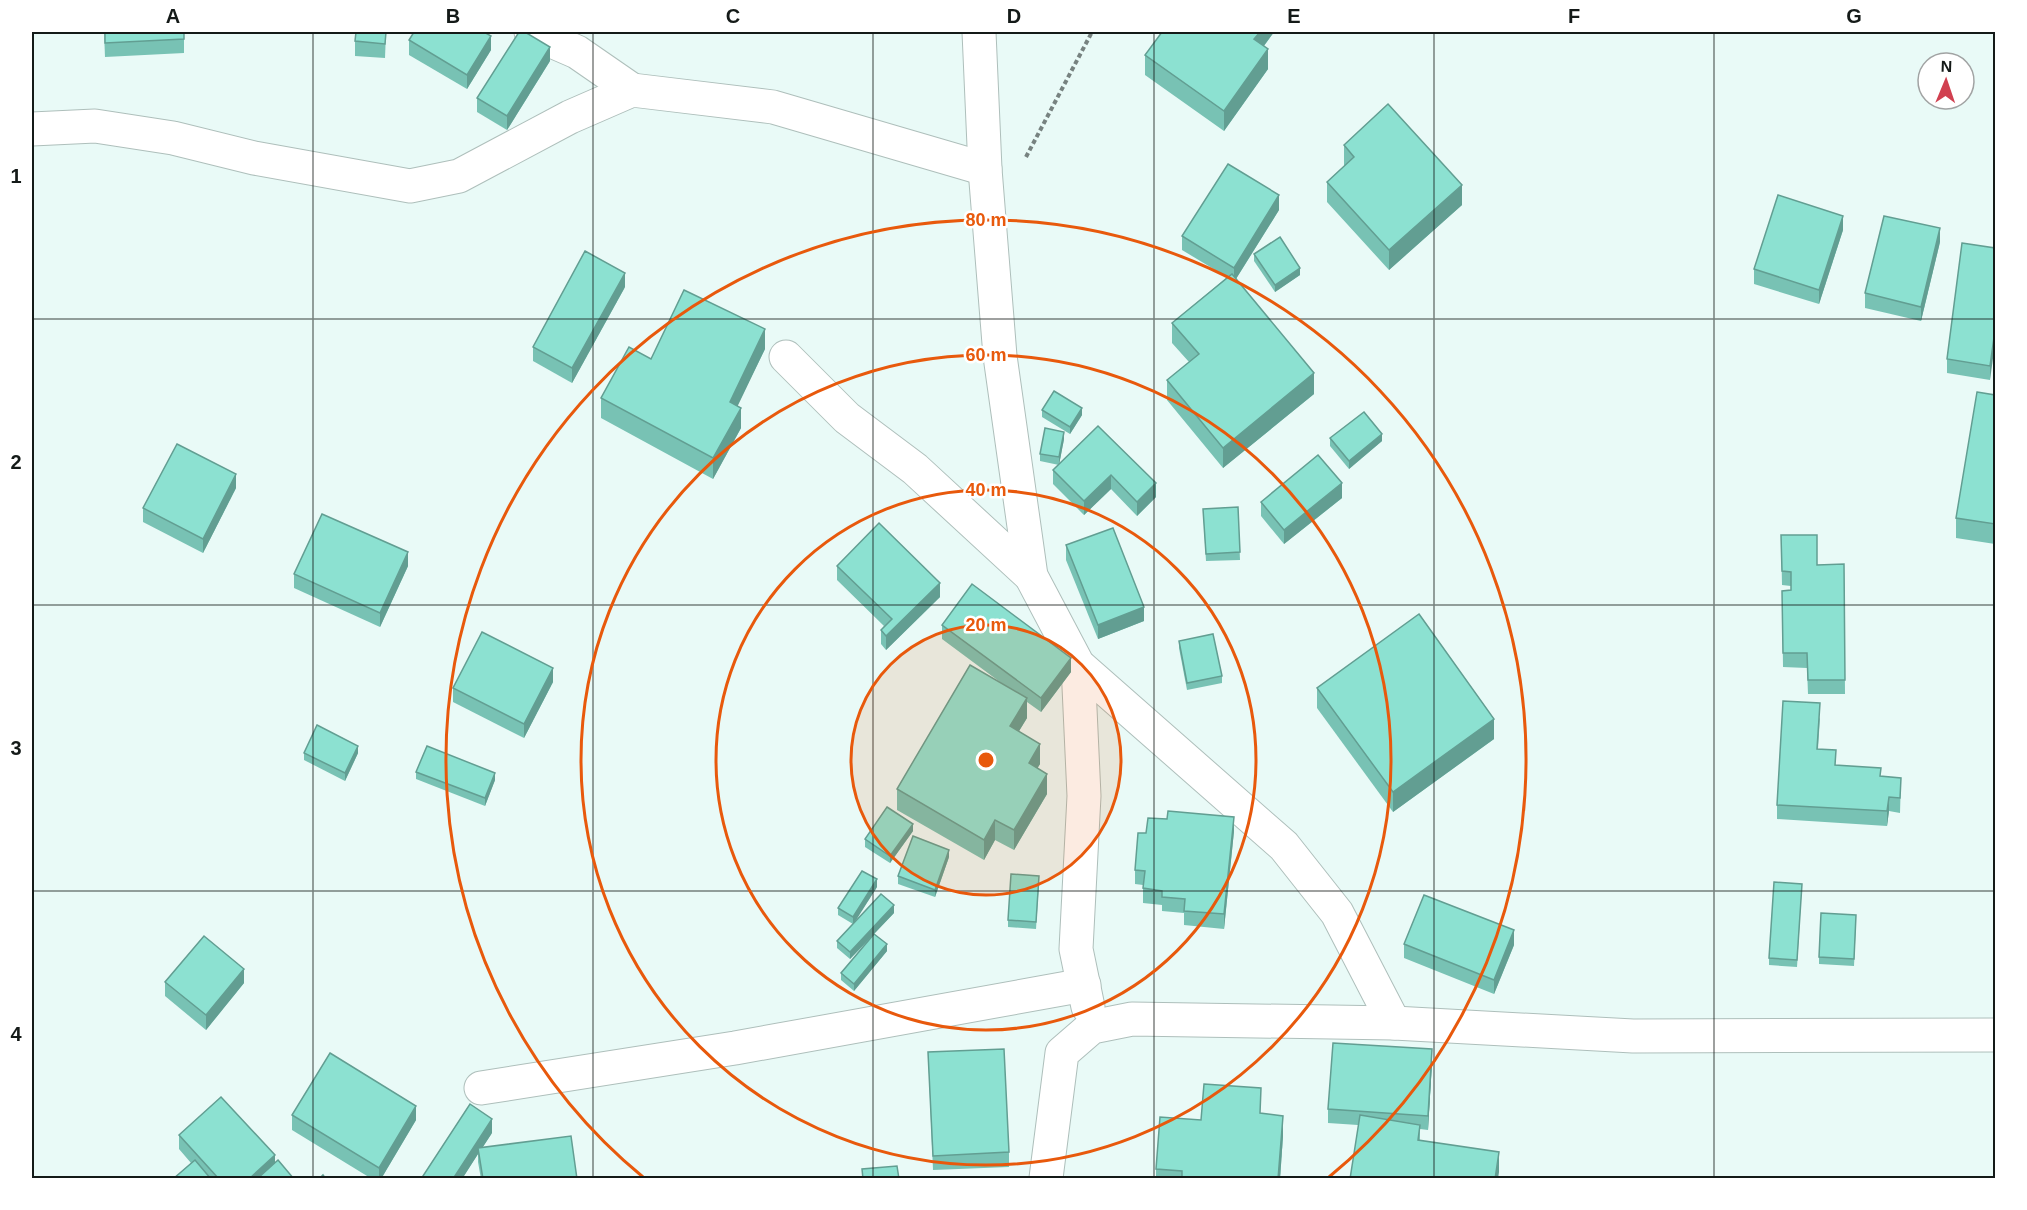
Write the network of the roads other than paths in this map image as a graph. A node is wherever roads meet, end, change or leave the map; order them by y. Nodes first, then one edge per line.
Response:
1 (531, 32) edge
2 (979, 32) edge
3 (632, 90) junction
4 (32, 129) edge
5 (985, 169) junction
6 (786, 357) dead end
7 (1031, 576) junction
8 (1078, 665) junction
9 (1084, 985) junction
10 (1394, 1023) junction
11 (1092, 1027) junction
12 (1995, 1035) edge
13 (481, 1088) dead end
14 (1047, 1179) edge

1 - 3 street
2 - 5 street
3 - 4 street
3 - 5 street
5 - 7 street
6 - 7 street
7 - 8 street
8 - 9 street
8 - 10 street
9 - 11 street
9 - 13 street
10 - 11 street
10 - 12 street
11 - 14 street

